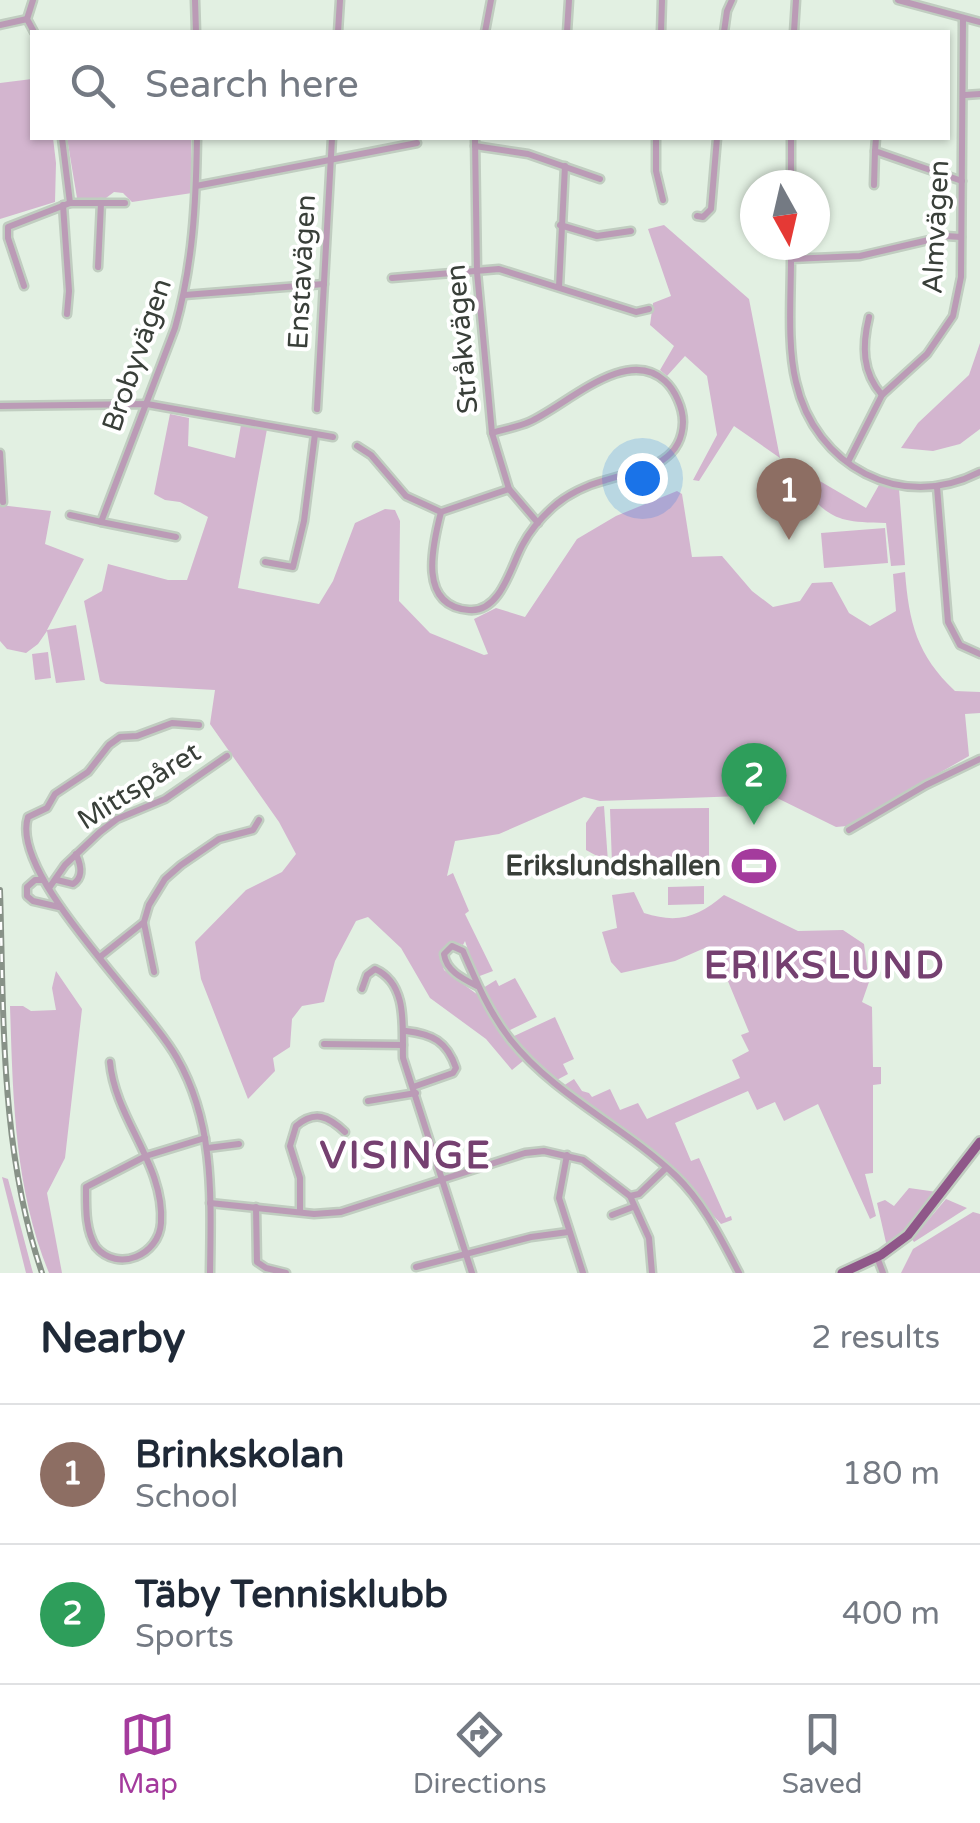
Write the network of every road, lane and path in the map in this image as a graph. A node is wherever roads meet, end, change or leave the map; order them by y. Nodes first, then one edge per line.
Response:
1 (33, 0) edge
2 (195, 0) edge
3 (340, 0) edge
4 (490, 0) edge
5 (569, 0) edge
6 (662, 0) edge
7 (732, 0) edge
8 (796, 0) edge
9 (898, 0) edge
10 (963, 18) junction
11 (27, 19) junction
12 (980, 22) edge
13 (0, 26) edge
14 (33, 30) edge
15 (196, 30) edge
16 (338, 30) edge
17 (485, 30) edge
18 (568, 30) edge
19 (661, 30) edge
20 (724, 30) edge
21 (794, 30) edge
22 (965, 94) junction
23 (980, 94) edge
24 (62, 140) edge
25 (196, 140) edge
26 (332, 140) edge
27 (656, 140) edge
28 (716, 140) edge
29 (791, 140) edge
30 (876, 140) edge
31 (475, 142) edge
32 (417, 143) dead end
33 (875, 150) junction
34 (330, 159) junction
35 (565, 166) junction
36 (791, 170) edge
37 (600, 179) dead end
38 (962, 180) junction
39 (196, 186) junction
40 (874, 186) dead end
41 (663, 200) dead end
42 (101, 203) junction
43 (125, 203) dead end
44 (66, 204) junction
45 (697, 216) dead end
46 (560, 226) junction
47 (631, 232) dead end
48 (962, 237) junction
49 (830, 257) edge
50 (791, 260) edge
51 (98, 267) dead end
52 (478, 272) junction
53 (392, 278) dead end
54 (324, 284) junction
55 (24, 286) dead end
56 (559, 287) junction
57 (185, 295) junction
58 (649, 309) dead end
59 (67, 314) dead end
60 (869, 317) dead end
61 (882, 395) junction
62 (147, 404) junction
63 (0, 406) edge
64 (316, 408) dead end
65 (492, 432) junction
66 (315, 434) junction
67 (332, 437) dead end
68 (357, 446) dead end
69 (0, 452) edge
70 (848, 462) junction
71 (980, 472) edge
72 (937, 486) junction
73 (509, 489) junction
74 (4, 502) dead end
75 (441, 512) junction
76 (70, 515) dead end
77 (101, 522) junction
78 (538, 523) junction
79 (176, 537) dead end
80 (265, 562) dead end
81 (980, 654) edge
82 (199, 725) dead end
83 (227, 756) dead end
84 (980, 759) edge
85 (260, 820) dead end
86 (849, 830) dead end
87 (76, 854) junction
88 (44, 880) junction
89 (57, 880) junction
90 (50, 888) junction
91 (60, 908) junction
92 (144, 922) junction
93 (132, 933) junction
94 (146, 942) junction
95 (375, 955) dead end
96 (100, 957) junction
97 (375, 969) junction
98 (154, 972) dead end
99 (476, 986) junction
100 (362, 989) dead end
101 (406, 1031) junction
102 (324, 1044) dead end
103 (402, 1045) junction
104 (110, 1062) dead end
105 (414, 1090) junction
106 (368, 1102) dead end
107 (345, 1132) dead end
108 (205, 1138) junction
109 (980, 1142) edge
110 (239, 1144) dead end
111 (208, 1148) junction
112 (566, 1155) junction
113 (146, 1156) junction
114 (666, 1168) junction
115 (444, 1180) junction
116 (630, 1196) junction
117 (210, 1203) junction
118 (256, 1207) junction
119 (634, 1207) junction
120 (300, 1212) junction
121 (612, 1216) dead end
122 (568, 1232) junction
123 (467, 1254) junction
124 (877, 1257) junction
125 (416, 1268) dead end
126 (210, 1273) edge
127 (286, 1273) edge
128 (472, 1273) edge
129 (583, 1273) edge
130 (652, 1273) edge
131 (739, 1273) edge
132 (842, 1273) edge
133 (883, 1273) edge

1 - 11 street
2 - 15 street
3 - 16 street
4 - 17 street
5 - 18 street
6 - 19 street
7 - 20 street
8 - 21 street
9 - 10 street
10 - 12 street
10 - 22 street, Almvägen
11 - 13 street
11 - 14 street
22 - 23 street
22 - 38 street, Almvägen
24 - 44 street
25 - 39 street, Brobyvägen
26 - 34 street, Enstavägen
27 - 41 street
28 - 45 street
29 - 36 street
30 - 33 street
31 - 35 street
31 - 52 street, Stråkvägen
32 - 34 street
33 - 38 street
33 - 40 street
34 - 39 street
34 - 54 street, Enstavägen
35 - 37 street
35 - 46 street
38 - 48 street, Almvägen
39 - 57 street, Brobyvägen
42 - 43 street
42 - 44 street
42 - 51 street
44 - 55 street
44 - 59 street
46 - 47 street
46 - 56 street
48 - 49 street
48 - 61 street, Almvägen
50 - 70 street
52 - 53 street
52 - 56 street
52 - 65 street, Stråkvägen
54 - 57 street
54 - 64 street, Enstavägen
56 - 58 street
57 - 62 street, Brobyvägen
60 - 61 street
61 - 70 street, Almvägen
62 - 63 street
62 - 66 street
62 - 77 street, Brobyvägen
65 - 73 street, Stråkvägen
65 - 78 street
66 - 67 street
66 - 80 street
68 - 75 street
69 - 74 street
70 - 72 street
71 - 72 street
72 - 81 street
73 - 75 street
73 - 78 street, Stråkvägen
75 - 78 street
76 - 77 street
77 - 79 street
82 - 88 street
83 - 87 street, Mittspåret
84 - 86 street
85 - 92 street
87 - 89 street, Mittspåret
87 - 89 street, Mittspåret
88 - 90 street
88 - 91 street
89 - 90 street, Mittspåret
90 - 91 street
91 - 96 street
92 - 93 street
92 - 94 street
93 - 94 street
93 - 96 street
94 - 98 street
95 - 97 street
96 - 108 street
97 - 100 street
97 - 101 street
99 - 99 street
99 - 114 street
101 - 103 street
101 - 105 street
102 - 103 street
103 - 105 street
104 - 113 street
105 - 106 street
105 - 115 street
107 - 120 street
108 - 111 street
108 - 113 street
109 - 124 main road
110 - 111 street
111 - 117 street
112 - 115 street
112 - 116 street
112 - 122 street
113 - 113 street
114 - 116 street
114 - 131 street
115 - 120 street
115 - 123 street
116 - 119 street
117 - 118 street
117 - 126 street
118 - 120 street
118 - 127 street
119 - 121 street
119 - 130 street
122 - 123 street
122 - 129 street
123 - 125 street
123 - 128 street
124 - 132 main road
124 - 133 street

